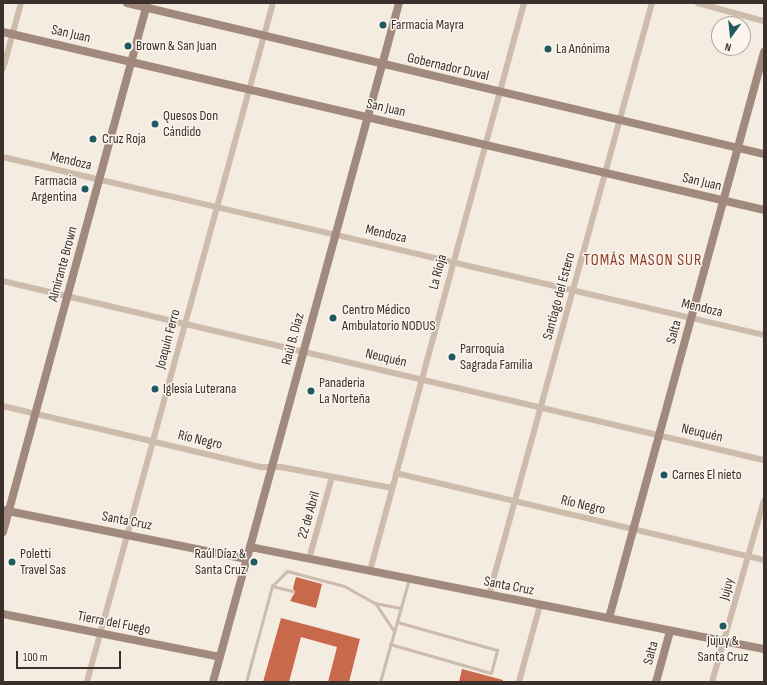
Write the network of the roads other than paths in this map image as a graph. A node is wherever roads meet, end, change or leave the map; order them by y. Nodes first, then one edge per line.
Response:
1 (21, 3) edge
2 (127, 3) edge
3 (273, 3) edge
4 (399, 3) edge
5 (524, 3) edge
6 (652, 3) edge
7 (698, 3) edge
8 (147, 5) edge
9 (764, 21) edge
10 (3, 32) edge
11 (12, 34) junction
12 (264, 36) junction
13 (764, 52) edge
14 (131, 62) junction
15 (382, 64) junction
16 (3, 69) edge
17 (249, 89) junction
18 (500, 92) junction
19 (368, 117) junction
20 (619, 120) junction
21 (486, 145) junction
22 (738, 148) junction
23 (764, 154) edge
24 (3, 157) edge
25 (605, 173) junction
26 (99, 180) junction
27 (723, 201) junction
28 (217, 207) junction
29 (764, 210) edge
30 (336, 234) junction
31 (454, 262) junction
32 (3, 281) edge
33 (573, 290) junction
34 (67, 297) junction
35 (691, 318) junction
36 (185, 324) junction
37 (764, 335) edge
38 (304, 351) junction
39 (422, 379) junction
40 (3, 406) edge
41 (541, 407) junction
42 (35, 413) junction
43 (659, 435) junction
44 (153, 441) junction
45 (764, 460) edge
46 (272, 467) junction
47 (396, 473) junction
48 (332, 477) junction
49 (392, 488) junction
50 (515, 501) junction
51 (764, 501) edge
52 (6, 510) edge
53 (633, 529) junction
54 (3, 532) edge
55 (127, 535) junction
56 (250, 548) junction
57 (748, 557) junction
58 (246, 559) junction
59 (309, 559) junction
60 (764, 560) edge
61 (370, 571) junction
62 (409, 579) junction
63 (272, 586) junction
64 (292, 590) dead end
65 (489, 595) junction
66 (375, 603) junction
67 (540, 605) junction
68 (401, 608) junction
69 (3, 614) edge
70 (609, 618) junction
71 (397, 622) junction
72 (394, 631) junction
73 (670, 631) junction
74 (100, 633) junction
75 (724, 641) junction
76 (390, 644) junction
77 (764, 649) edge
78 (220, 657) junction
79 (87, 682) edge
80 (213, 682) edge
81 (246, 682) edge
82 (380, 682) edge
83 (519, 682) edge
84 (656, 682) edge
85 (712, 682) edge

1 - 11 street
2 - 8 street, Gobernador Duval
3 - 12 street, Joaquín Ferro
4 - 15 street, Raúl B. Díaz
5 - 18 street, La Rioja
6 - 20 street, Santiago del Estero
7 - 9 street
8 - 12 street, Gobernador Duval
8 - 14 street, Almirante Brown
10 - 11 street, San Juan
11 - 14 street, San Juan
11 - 16 street
12 - 15 street, Gobernador Duval
12 - 17 street, Joaquín Ferro
13 - 22 street, Salta
14 - 17 street, San Juan
14 - 26 street, Almirante Brown
15 - 18 street, Gobernador Duval
15 - 19 street, Raúl B. Díaz
17 - 19 street, San Juan
17 - 28 street, Joaquín Ferro
18 - 20 street, Gobernador Duval
18 - 21 street, La Rioja
19 - 21 street, San Juan
19 - 30 street, Raúl B. Díaz
20 - 22 street, Gobernador Duval
20 - 25 street, Santiago del Estero
21 - 25 street, San Juan
21 - 31 street, La Rioja
22 - 23 street, Gobernador Duval
22 - 27 street, Salta
24 - 26 street, Mendoza
25 - 27 street, San Juan
25 - 33 street, Santiago del Estero
26 - 28 street, Mendoza
26 - 34 street, Almirante Brown
27 - 29 street, San Juan
27 - 35 street, Salta
28 - 30 street, Mendoza
28 - 36 street, Joaquín Ferro
30 - 31 street, Mendoza
30 - 38 street, Raúl B. Díaz
31 - 33 street, Mendoza
31 - 39 street, La Rioja
32 - 34 street, Neuquén
33 - 35 street, Mendoza
33 - 41 street, Santiago del Estero
34 - 36 street, Neuquén
34 - 42 street, Almirante Brown
35 - 37 street, Mendoza
35 - 43 street, Salta
36 - 38 street, Neuquén
36 - 44 street, Joaquín Ferro
38 - 39 street, Neuquén
38 - 46 street, Raúl B. Díaz
39 - 41 street, Neuquén
39 - 47 street, La Rioja
40 - 42 street, Río Negro
41 - 43 street, Neuquén
41 - 50 street, Santiago del Estero
42 - 44 street, Río Negro
42 - 52 street, Almirante Brown
43 - 45 street, Neuquén
43 - 53 street, Salta
44 - 46 street, Río Negro
44 - 55 street, Joaquín Ferro
46 - 48 street, Río Negro
46 - 56 street, Raúl B. Díaz
47 - 49 street, La Rioja
47 - 50 street, Río Negro
48 - 49 street, Río Negro
48 - 59 street, 22 de Abril
49 - 61 street, La Rioja
50 - 53 street, Río Negro
50 - 65 street, Santiago del Estero
51 - 57 street, Jujuy
52 - 54 street, Almirante Brown
52 - 55 street, Santa Cruz
53 - 57 street, Río Negro
53 - 70 street, Salta
55 - 58 street, Santa Cruz
55 - 74 street, Joaquín Ferro
56 - 58 street, Raúl B. Díaz
56 - 59 street, Santa Cruz
57 - 60 street, Río Negro
57 - 75 street, Jujuy
58 - 78 street, Raúl B. Díaz
59 - 61 street, Santa Cruz
61 - 62 street, Santa Cruz
62 - 65 street, Santa Cruz
62 - 68 lane
63 - 64 lane
63 - 66 lane
63 - 81 lane
65 - 67 street, Santa Cruz
66 - 68 lane
66 - 72 lane
67 - 70 street, Santa Cruz
67 - 83 street
68 - 71 lane
69 - 74 street, Tierra del Fuego
70 - 73 street, Santa Cruz
71 - 72 lane
71 - 76 lane
72 - 76 lane
73 - 75 street, Santa Cruz
73 - 84 street, Salta
74 - 78 street, Tierra del Fuego
74 - 79 street, Joaquín Ferro
75 - 77 street, Santa Cruz
75 - 85 street, Jujuy
76 - 82 lane
78 - 80 street, Raúl B. Díaz

